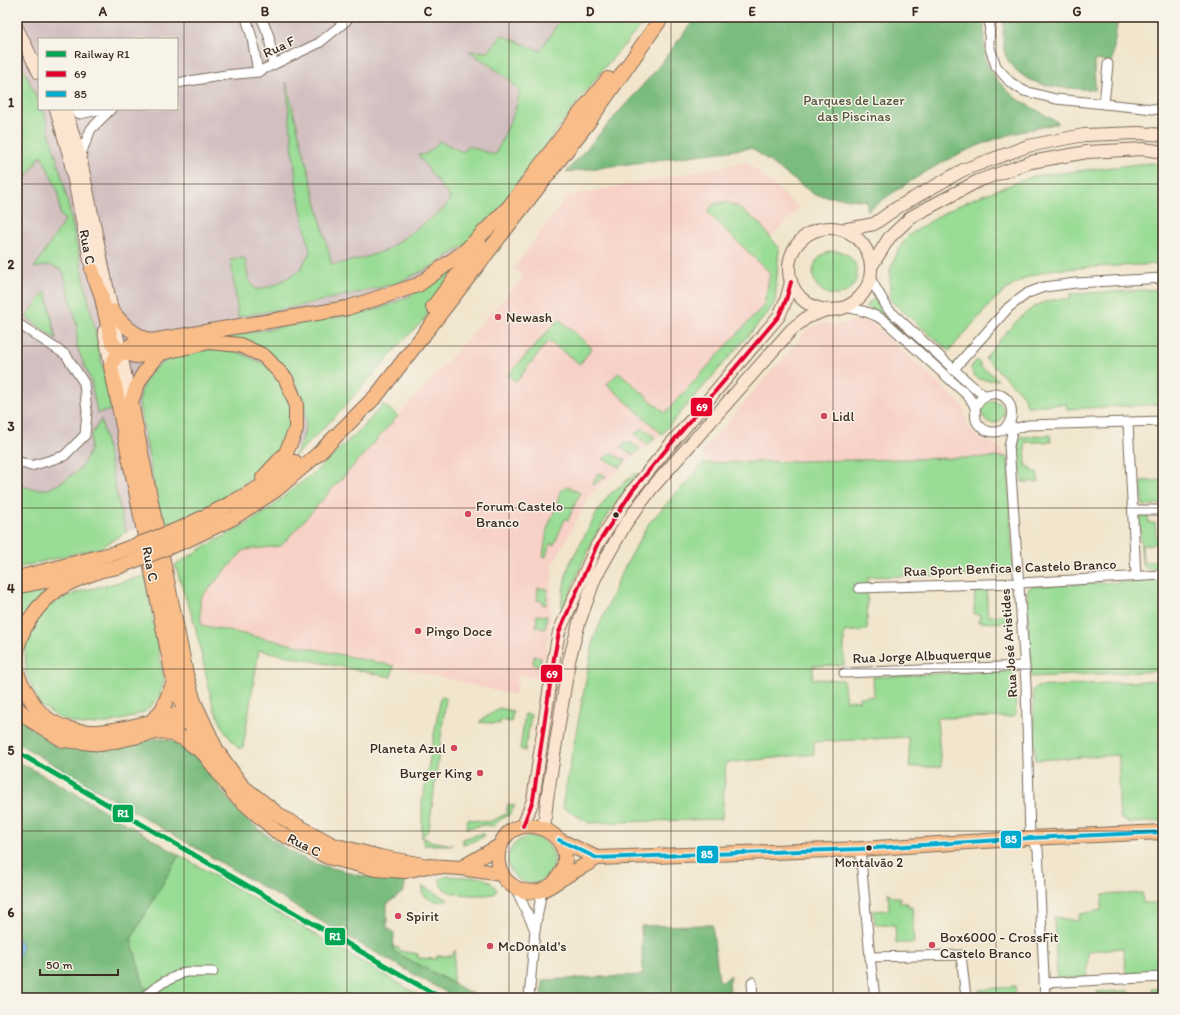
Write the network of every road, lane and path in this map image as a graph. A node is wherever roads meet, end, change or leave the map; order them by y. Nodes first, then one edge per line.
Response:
1 (246, 17) edge
2 (261, 17) edge
3 (349, 17) edge
4 (661, 17) edge
5 (990, 17) edge
6 (17, 26) edge
7 (38, 52) edge
8 (1108, 64) dead end
9 (273, 65) junction
10 (38, 71) edge
11 (258, 72) junction
12 (178, 83) edge
13 (1104, 104) junction
14 (59, 110) edge
15 (59, 110) edge
16 (71, 110) edge
17 (98, 110) edge
18 (110, 110) edge
19 (1163, 110) edge
20 (1163, 135) edge
21 (1163, 152) edge
22 (80, 156) junction
23 (507, 208) junction
24 (842, 230) junction
25 (92, 270) junction
26 (871, 272) junction
27 (1163, 278) edge
28 (791, 282) junction
29 (846, 307) junction
30 (826, 310) junction
31 (112, 311) junction
32 (17, 323) edge
33 (150, 341) junction
34 (120, 351) junction
35 (161, 353) junction
36 (111, 366) junction
37 (953, 370) junction
38 (985, 396) junction
39 (131, 403) junction
40 (975, 408) junction
41 (1012, 413) junction
42 (1163, 421) edge
43 (1128, 422) junction
44 (1028, 425) junction
45 (1007, 426) junction
46 (998, 431) junction
47 (1010, 446) junction
48 (17, 461) edge
49 (224, 507) junction
50 (1133, 510) junction
51 (1163, 510) edge
52 (185, 534) junction
53 (97, 572) junction
54 (1163, 575) edge
55 (1136, 576) junction
56 (17, 577) edge
57 (1019, 583) junction
58 (17, 586) edge
59 (859, 588) dead end
60 (1025, 666) junction
61 (844, 673) dead end
62 (174, 682) junction
63 (194, 702) junction
64 (17, 708) edge
65 (187, 717) junction
66 (157, 726) junction
67 (203, 752) junction
68 (242, 786) junction
69 (523, 826) junction
70 (544, 828) junction
71 (1163, 832) edge
72 (1030, 838) junction
73 (559, 840) junction
74 (500, 845) junction
75 (860, 849) junction
76 (597, 858) junction
77 (428, 866) junction
78 (461, 868) junction
79 (502, 874) junction
80 (548, 887) junction
81 (516, 888) junction
82 (535, 930) junction
83 (870, 957) junction
84 (212, 972) dead end
85 (1163, 977) edge
86 (752, 982) dead end
87 (1044, 983) junction
88 (142, 998) edge
89 (529, 998) edge
90 (753, 998) edge
91 (875, 998) edge
92 (966, 998) edge
93 (1045, 998) edge

1 - 11 street
2 - 9 street
3 - 9 street, Rua F
4 - 23 main road
4 - 52 main road
5 - 13 street
6 - 7 main road
6 - 10 main road
8 - 13 street
9 - 11 street, Rua F
11 - 12 street, Rua F
13 - 19 street
14 - 22 main road, Rua C
15 - 25 main road, Rua C
16 - 17 street
18 - 22 street
20 - 24 main road
21 - 26 main road
22 - 31 main road, Rua C
23 - 33 main road
23 - 49 main road
24 - 26 main road
24 - 28 main road
25 - 34 main road
25 - 36 main road, Rua C
26 - 29 main road
26 - 37 street
27 - 37 street
28 - 30 main road
28 - 69 main road
29 - 30 main road
29 - 40 street
30 - 70 main road
31 - 33 main road
31 - 34 main road, Rua C
32 - 48 street
33 - 34 main road
34 - 35 main road
34 - 36 main road
34 - 39 main road, Rua C
35 - 39 main road
35 - 49 main road
36 - 62 main road, Rua C
37 - 38 street
38 - 40 street
38 - 41 street
39 - 63 main road, Rua C
40 - 46 street
41 - 44 street
41 - 45 street
42 - 43 street
43 - 44 street
43 - 50 street
44 - 45 street
45 - 46 street
45 - 47 street, Rua José Aristides
46 - 47 street
47 - 57 street, Rua José Aristides
49 - 52 main road
50 - 51 street
50 - 55 street
52 - 53 main road, bridge
52 - 56 main road, bridge
53 - 58 main road
53 - 66 main road
54 - 55 street, Rua Sport Benfica e Castelo Branco
55 - 57 street, Rua Sport Benfica e Castelo Branco
57 - 59 street, Rua Sport Benfica e Castelo Branco
57 - 60 street, Rua José Aristides
60 - 61 street, Rua Jorge Albuquerque
60 - 72 street, Rua José Aristides
62 - 65 main road, Rua C
62 - 66 main road
63 - 65 main road
63 - 68 main road, Rua C
64 - 66 main road
65 - 66 main road
65 - 67 main road, Rua C
65 - 68 main road
66 - 67 main road
67 - 77 main road, Rua C
68 - 77 main road, Rua C
69 - 70 main road
69 - 74 main road
70 - 73 main road
71 - 72 main road
72 - 75 main road
72 - 87 street
73 - 76 main road
73 - 80 main road
74 - 78 main road
74 - 79 main road
75 - 76 main road
75 - 83 street
76 - 80 main road
77 - 78 main road, Rua C
78 - 79 main road, Rua C
79 - 81 main road
80 - 81 main road
80 - 82 street
81 - 82 street
82 - 89 street
83 - 91 street
83 - 92 street
84 - 88 street
85 - 87 street
86 - 90 street
87 - 93 street

